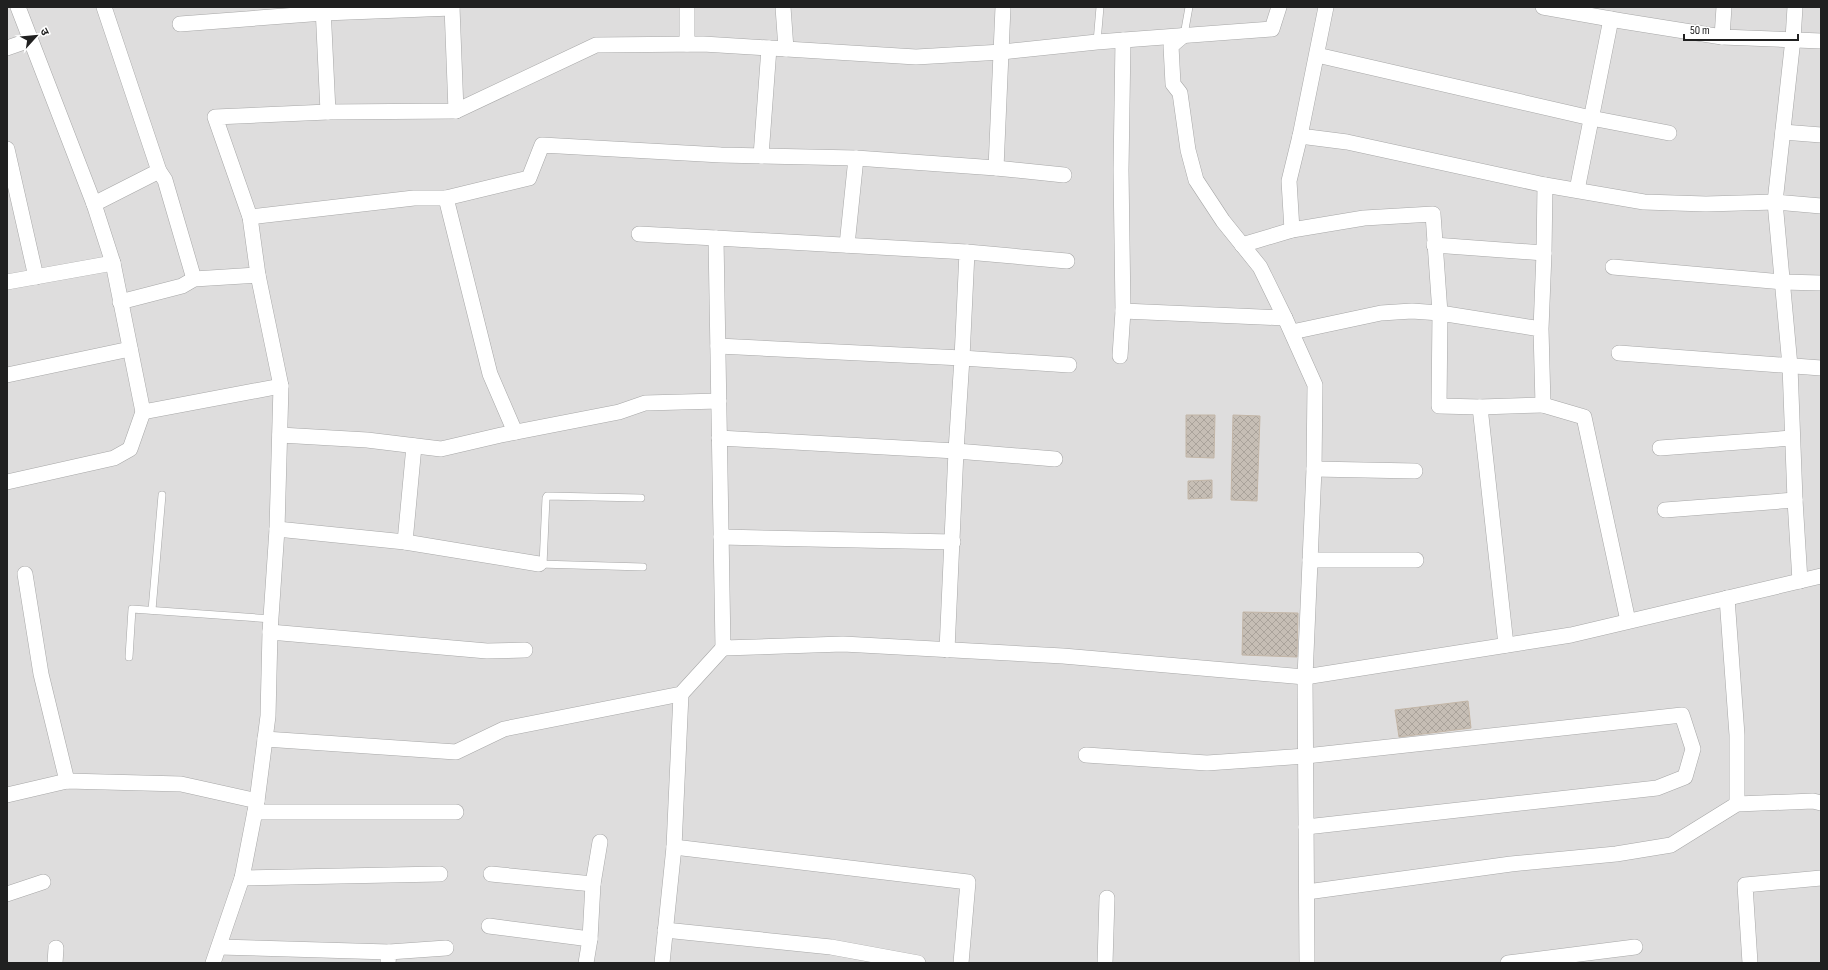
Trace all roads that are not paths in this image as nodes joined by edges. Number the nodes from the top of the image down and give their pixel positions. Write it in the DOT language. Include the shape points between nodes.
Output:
graph roads {
  1 [pos="18,7"];
  2 [pos="104,7"];
  3 [pos="687,7"];
  4 [pos="783,7"];
  5 [pos="1003,7"];
  6 [pos="1100,7"];
  7 [pos="1189,7"];
  8 [pos="1278,7"];
  9 [pos="1326,7"];
  10 [pos="1543,7"];
  11 [pos="1724,7"];
  12 [pos="1795,7"];
  13 [pos="452,8"];
  14 [pos="323,10"];
  15 [pos="1619,16"];
  16 [pos="180,24"];
  17 [pos="1184,35"];
  18 [pos="1722,37"];
  19 [pos="1793,39"];
  20 [pos="30,40"];
  21 [pos="1123,40"];
  22 [pos="1821,41"];
  23 [pos="1097,42"];
  24 [pos="687,44"];
  25 [pos="7,48"];
  26 [pos="769,48"];
  27 [pos="786,49"];
  28 [pos="1002,52"];
  29 [pos="1317,55"];
  30 [pos="456,111"];
  31 [pos="328,112"];
  32 [pos="1591,118"];
  33 [pos="1783,132"];
  34 [pos="1669,133"];
  35 [pos="1821,135"];
  36 [pos="1300,136"];
  37 [pos="7,149"];
  38 [pos="761,156"];
  39 [pos="856,158"];
  40 [pos="996,168"];
  41 [pos="159,171"];
  42 [pos="1064,175"];
  43 [pos="1545,185"];
  44 [pos="1577,190"];
  45 [pos="446,198"];
  46 [pos="1775,202"];
  47 [pos="94,204"];
  48 [pos="1821,206"];
  49 [pos="250,217"];
  50 [pos="1292,230"];
  51 [pos="639,234"];
  52 [pos="716,238"];
  53 [pos="847,244"];
  54 [pos="1242,245"];
  55 [pos="1434,245"];
  56 [pos="968,252"];
  57 [pos="1544,253"];
  58 [pos="1067,261"];
  59 [pos="113,263"];
  60 [pos="1613,266"];
  61 [pos="258,275"];
  62 [pos="36,277"];
  63 [pos="194,279"];
  64 [pos="7,282"];
  65 [pos="1782,282"];
  66 [pos="1821,283"];
  67 [pos="120,302"];
  68 [pos="1123,311"];
  69 [pos="1440,313"];
  70 [pos="1285,318"];
  71 [pos="1541,329"];
  72 [pos="1292,332"];
  73 [pos="718,346"];
  74 [pos="130,348"];
  75 [pos="1619,353"];
  76 [pos="1120,356"];
  77 [pos="962,358"];
  78 [pos="1069,365"];
  79 [pos="1790,366"];
  80 [pos="1821,368"];
  81 [pos="7,375"];
  82 [pos="281,386"];
  83 [pos="718,401"];
  84 [pos="1542,405"];
  85 [pos="1480,407"];
  86 [pos="143,412"];
  87 [pos="515,432"];
  88 [pos="280,435"];
  89 [pos="719,438"];
  90 [pos="1792,438"];
  91 [pos="414,446"];
  92 [pos="1660,448"];
  93 [pos="956,451"];
  94 [pos="1055,459"];
  95 [pos="1314,469"];
  96 [pos="1415,471"];
  97 [pos="7,482"];
  98 [pos="162,496"];
  99 [pos="641,498"];
  100 [pos="1795,500"];
  101 [pos="1665,510"];
  102 [pos="277,529"];
  103 [pos="721,537"];
  104 [pos="405,542"];
  105 [pos="953,542"];
  106 [pos="1310,560"];
  107 [pos="1416,560"];
  108 [pos="541,564"];
  109 [pos="643,567"];
  110 [pos="25,574"];
  111 [pos="1821,576"];
  112 [pos="1800,581"];
  113 [pos="1727,598"];
  114 [pos="152,610"];
  115 [pos="1628,621"];
  116 [pos="271,625"];
  117 [pos="1506,645"];
  118 [pos="723,648"];
  119 [pos="525,650"];
  120 [pos="947,650"];
  121 [pos="130,657"];
  122 [pos="1305,677"];
  123 [pos="681,694"];
  124 [pos="265,739"];
  125 [pos="1086,755"];
  126 [pos="1306,756"];
  127 [pos="67,782"];
  128 [pos="7,795"];
  129 [pos="1821,803"];
  130 [pos="1737,804"];
  131 [pos="256,806"];
  132 [pos="456,812"];
  133 [pos="1306,827"];
  134 [pos="600,842"];
  135 [pos="674,847"];
  136 [pos="440,874"];
  137 [pos="491,874"];
  138 [pos="242,878"];
  139 [pos="1821,878"];
  140 [pos="43,882"];
  141 [pos="593,884"];
  142 [pos="1306,892"];
  143 [pos="7,894"];
  144 [pos="1107,898"];
  145 [pos="489,926"];
  146 [pos="665,930"];
  147 [pos="590,939"];
  148 [pos="219,947"];
  149 [pos="1635,947"];
  150 [pos="56,948"];
  151 [pos="446,948"];
  152 [pos="388,958"];
  153 [pos="55,963"];
  154 [pos="213,963"];
  155 [pos="586,963"];
  156 [pos="662,963"];
  157 [pos="918,963"];
  158 [pos="961,963"];
  159 [pos="1105,963"];
  160 [pos="1307,963"];
  161 [pos="1508,963"];
  162 [pos="1750,963"];
  1 -- 20 [label="street"];
  2 -- 41 [label="street"];
  3 -- 24 [label="street"];
  4 -- 27 [label="street"];
  5 -- 28 [label="street"];
  6 -- 23 [label="lane"];
  7 -- 17 [label="lane"];
  8 -- 17 [label="street" via="1272,29"];
  9 -- 29 [label="street"];
  10 -- 15 [label="street"];
  11 -- 18 [label="street"];
  12 -- 19 [label="street"];
  13 -- 14 [label="street"];
  13 -- 30 [label="street"];
  14 -- 16 [label="street"];
  14 -- 31 [label="street"];
  15 -- 18 [label="street"];
  15 -- 32 [label="street"];
  17 -- 21 [label="street"];
  17 -- 54 [label="street" via="1171,46 1173,84 1180,93 1188,150 1196,180 1222,221"];
  18 -- 19 [label="street"];
  19 -- 22 [label="street"];
  19 -- 33 [label="street"];
  20 -- 25 [label="street"];
  20 -- 47 [label="street"];
  21 -- 23 [label="street"];
  21 -- 68 [label="street"];
  23 -- 28 [label="street"];
  24 -- 26 [label="street"];
  24 -- 30 [label="street" via="596,45"];
  26 -- 27 [label="street"];
  26 -- 38 [label="street"];
  27 -- 28 [label="street" via="916,57"];
  28 -- 40 [label="street"];
  29 -- 32 [label="street"];
  29 -- 36 [label="street"];
  30 -- 31 [label="street"];
  31 -- 49 [label="street" via="215,116"];
  32 -- 34 [label="street"];
  32 -- 44 [label="street"];
  33 -- 35 [label="street"];
  33 -- 46 [label="street"];
  36 -- 43 [label="street" via="1347,142"];
  36 -- 50 [label="street" via="1289,181"];
  37 -- 62 [label="street"];
  38 -- 39 [label="street"];
  38 -- 45 [label="street" via="542,145 529,178"];
  39 -- 40 [label="street"];
  39 -- 53 [label="street"];
  40 -- 42 [label="street"];
  41 -- 47 [label="street"];
  41 -- 63 [label="street" via="165,180"];
  43 -- 44 [label="street"];
  43 -- 57 [label="street"];
  44 -- 46 [label="street" via="1644,202"];
  45 -- 49 [label="street" via="414,198"];
  45 -- 87 [label="street" via="490,374"];
  46 -- 48 [label="street"];
  46 -- 65 [label="street"];
  47 -- 59 [label="street"];
  49 -- 61 [label="street"];
  50 -- 54 [label="street"];
  50 -- 55 [label="street" via="1364,218 1433,214"];
  51 -- 52 [label="street"];
  52 -- 53 [label="street"];
  52 -- 73 [label="street"];
  53 -- 56 [label="street"];
  54 -- 70 [label="street" via="1260,267"];
  55 -- 57 [label="street"];
  55 -- 69 [label="street"];
  56 -- 58 [label="street"];
  56 -- 77 [label="street"];
  57 -- 71 [label="street"];
  59 -- 62 [label="street"];
  59 -- 67 [label="street"];
  60 -- 65 [label="street"];
  61 -- 63 [label="street"];
  61 -- 82 [label="street"];
  62 -- 64 [label="street"];
  63 -- 67 [label="street" via="182,286"];
  65 -- 66 [label="street"];
  65 -- 79 [label="street"];
  67 -- 74 [label="street"];
  68 -- 70 [label="street"];
  68 -- 76 [label="street"];
  69 -- 71 [label="street"];
  69 -- 72 [label="street" via="1412,311 1381,314"];
  69 -- 85 [label="street" via="1439,406"];
  70 -- 72 [label="street"];
  71 -- 84 [label="street"];
  72 -- 95 [label="street" via="1315,385"];
  73 -- 77 [label="street"];
  73 -- 83 [label="street"];
  74 -- 81 [label="street"];
  74 -- 86 [label="street"];
  75 -- 79 [label="street"];
  77 -- 78 [label="street"];
  77 -- 93 [label="street"];
  79 -- 80 [label="street"];
  79 -- 90 [label="street"];
  82 -- 86 [label="street"];
  82 -- 88 [label="street"];
  83 -- 87 [label="street" via="645,403 619,412"];
  83 -- 89 [label="street"];
  84 -- 85 [label="street"];
  84 -- 115 [label="street" via="1584,417"];
  85 -- 117 [label="street"];
  86 -- 97 [label="street" via="130,449 114,458"];
  87 -- 91 [label="street" via="441,449"];
  88 -- 91 [label="street" via="367,440"];
  88 -- 102 [label="street"];
  89 -- 93 [label="street"];
  89 -- 103 [label="street"];
  90 -- 92 [label="street"];
  90 -- 100 [label="street"];
  91 -- 104 [label="street"];
  93 -- 94 [label="street"];
  93 -- 105 [label="street"];
  95 -- 96 [label="street"];
  95 -- 106 [label="street"];
  98 -- 114 [label="lane"];
  99 -- 108 [label="lane" via="547,496"];
  100 -- 101 [label="street"];
  100 -- 112 [label="street"];
  102 -- 104 [label="street"];
  102 -- 116 [label="street"];
  103 -- 105 [label="street"];
  103 -- 118 [label="street"];
  104 -- 108 [label="street"];
  105 -- 120 [label="street"];
  106 -- 107 [label="street"];
  106 -- 122 [label="street"];
  108 -- 109 [label="lane"];
  110 -- 127 [label="street" via="41,674"];
  111 -- 112 [label="street"];
  112 -- 113 [label="street"];
  113 -- 115 [label="street"];
  113 -- 130 [label="street" via="1737,735"];
  114 -- 116 [label="lane"];
  114 -- 121 [label="lane" via="132,609"];
  115 -- 117 [label="street" via="1571,635"];
  116 -- 119 [label="street" via="487,651"];
  116 -- 124 [label="street"];
  117 -- 122 [label="street"];
  118 -- 120 [label="street" via="843,644"];
  118 -- 123 [label="street"];
  120 -- 122 [label="street" via="1063,656"];
  122 -- 126 [label="street"];
  123 -- 124 [label="street" via="504,730 456,752"];
  123 -- 135 [label="street"];
  124 -- 131 [label="street"];
  125 -- 126 [label="street" via="1207,763"];
  126 -- 133 [label="street"];
  126 -- 133 [label="street" via="1682,715 1693,749 1685,777 1657,788"];
  127 -- 128 [label="street"];
  127 -- 131 [label="street" via="181,784"];
  129 -- 130 [label="street" via="1813,800"];
  130 -- 142 [label="street" via="1672,845"];
  131 -- 132 [label="street"];
  131 -- 138 [label="street"];
  133 -- 142 [label="street"];
  134 -- 141 [label="street"];
  135 -- 146 [label="street"];
  135 -- 158 [label="street" via="968,882"];
  136 -- 138 [label="street"];
  137 -- 141 [label="street"];
  138 -- 148 [label="street"];
  139 -- 162 [label="street" via="1745,885"];
  140 -- 143 [label="street"];
  141 -- 147 [label="street"];
  142 -- 160 [label="street"];
  144 -- 159 [label="street"];
  145 -- 147 [label="street"];
  146 -- 156 [label="street"];
  146 -- 157 [label="street" via="832,947"];
  147 -- 155 [label="street"];
  148 -- 152 [label="street"];
  148 -- 154 [label="street"];
  149 -- 161 [label="street"];
  150 -- 153 [label="street"];
  151 -- 152 [label="street"];
}
